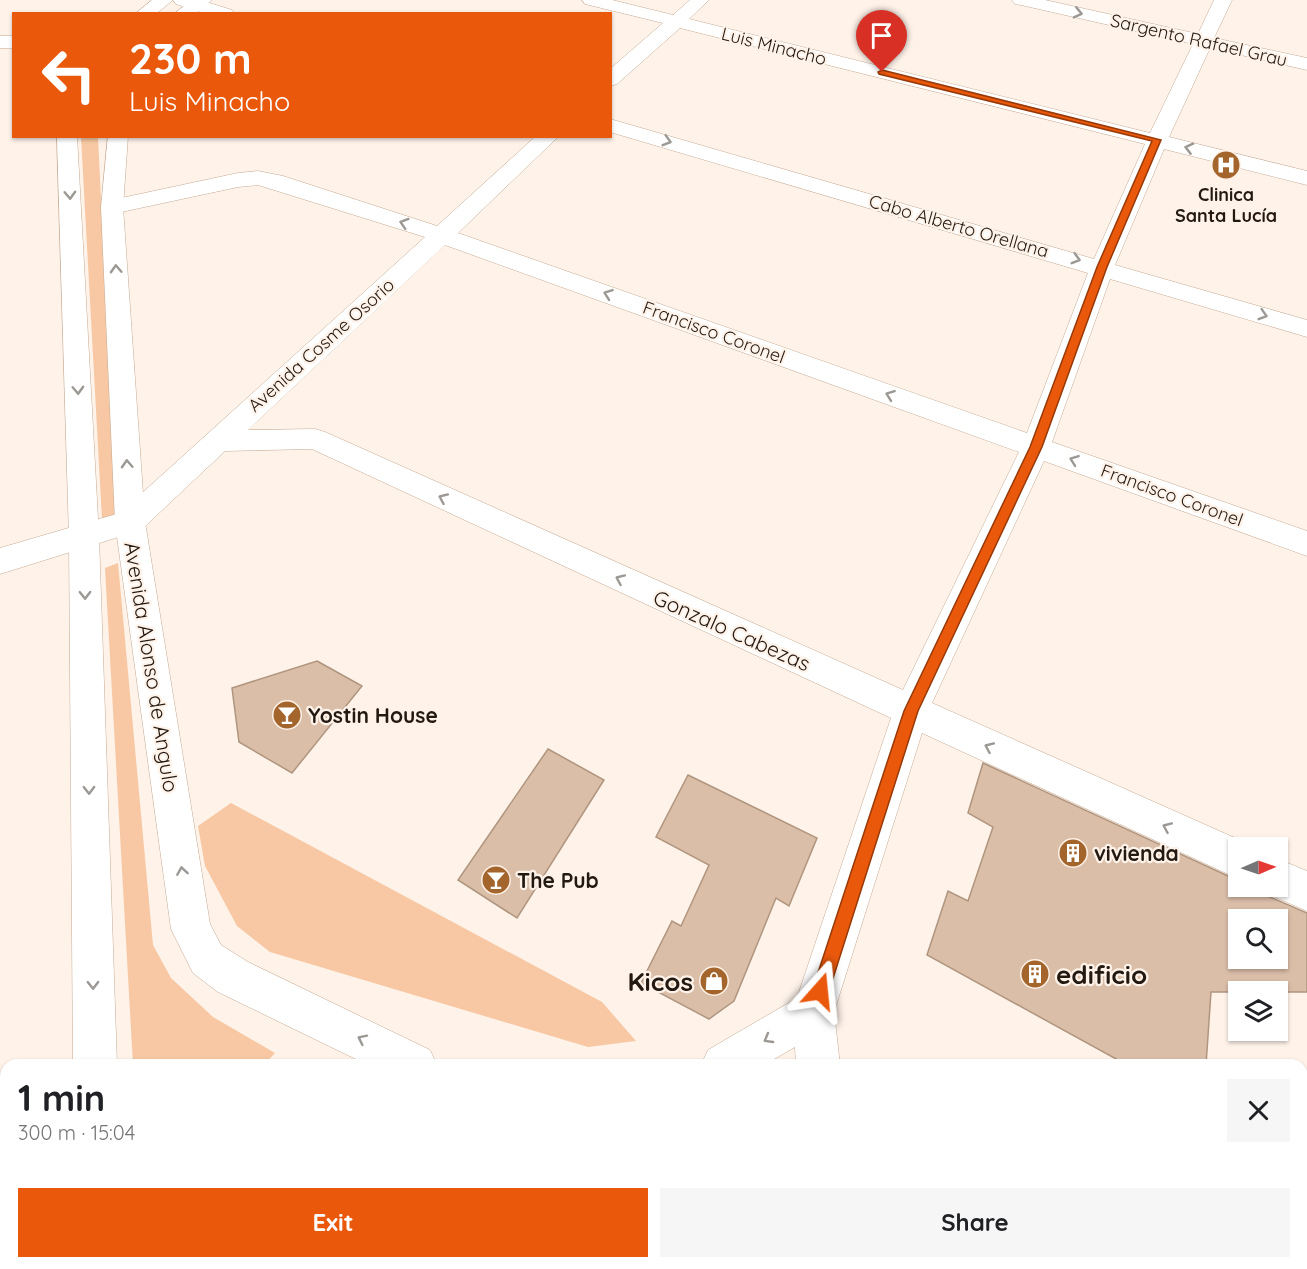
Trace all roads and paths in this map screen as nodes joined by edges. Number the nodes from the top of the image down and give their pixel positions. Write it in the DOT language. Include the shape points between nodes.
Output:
graph roads {
  1 [pos="164,0"];
  2 [pos="591,0"];
  3 [pos="700,0"];
  4 [pos="1021,0"];
  5 [pos="1223,0"];
  6 [pos="191,5"];
  7 [pos="147,12"];
  8 [pos="218,12"];
  9 [pos="676,21"];
  10 [pos="1205,41"];
  11 [pos="1307,64"];
  12 [pos="612,78"];
  13 [pos="612,126"];
  14 [pos="68,138"];
  15 [pos="118,138"];
  16 [pos="547,138"];
  17 [pos="1157,140"];
  18 [pos="1307,178"];
  19 [pos="112,207"];
  20 [pos="441,235"];
  21 [pos="1102,267"];
  22 [pos="1307,329"];
  23 [pos="216,441"];
  24 [pos="1036,447"];
  25 [pos="130,522"];
  26 [pos="84,537"];
  27 [pos="1307,544"];
  28 [pos="0,561"];
  29 [pos="911,711"];
  30 [pos="1228,855"];
  31 [pos="1288,882"];
  32 [pos="1307,891"];
  33 [pos="813,1012"];
  34 [pos="95,1059"];
  35 [pos="403,1059"];
  36 [pos="733,1059"];
  37 [pos="817,1059"];
  1 -- 7 [label="street"];
  2 -- 9 [label="street, Luis Minacho"];
  3 -- 9 [label="street"];
  4 -- 10 [label="street, Sargento Rafael Grau, one-way"];
  5 -- 10 [label="street"];
  6 -- 8 [label="street"];
  9 -- 12 [label="street"];
  9 -- 17 [label="street, Luis Minacho"];
  10 -- 11 [label="street, Sargento Rafael Grau"];
  10 -- 17 [label="street"];
  13 -- 21 [label="street, Cabo Alberto Orellana, one-way"];
  14 -- 26 [label="street, one-way"];
  15 -- 19 [label="street, Avenida Alonso de Angulo"];
  16 -- 20 [label="street, Avenida Cosme Osorio"];
  18 -- 17 [label="street, Luis Minacho, one-way"];
  17 -- 21 [label="street"];
  20 -- 19 [label="street, Francisco Coronel, one-way" via="258,178"];
  25 -- 19 [label="street, Avenida Alonso de Angulo, one-way"];
  20 -- 23 [label="street, Avenida Cosme Osorio"];
  24 -- 20 [label="street, Francisco Coronel, one-way"];
  21 -- 22 [label="street, Cabo Alberto Orellana, one-way"];
  21 -- 24 [label="street"];
  23 -- 25 [label="street, Avenida Cosme Osorio"];
  29 -- 23 [label="street, Gonzalo Cabezas, one-way" via="315,440"];
  27 -- 24 [label="street, Francisco Coronel, one-way"];
  24 -- 29 [label="street"];
  25 -- 26 [label="street, Avenida Cosme Osorio"];
  35 -- 25 [label="street, Avenida Alonso de Angulo, one-way" via="232,977 207,959 191,929"];
  26 -- 28 [label="street, Avenida Cosme Osorio"];
  26 -- 34 [label="street, one-way"];
  30 -- 29 [label="street, Gonzalo Cabezas, one-way"];
  29 -- 33 [label="street"];
  31 -- 32 [label="street"];
  33 -- 36 [label="street, one-way"];
  33 -- 37 [label="street"];
}
